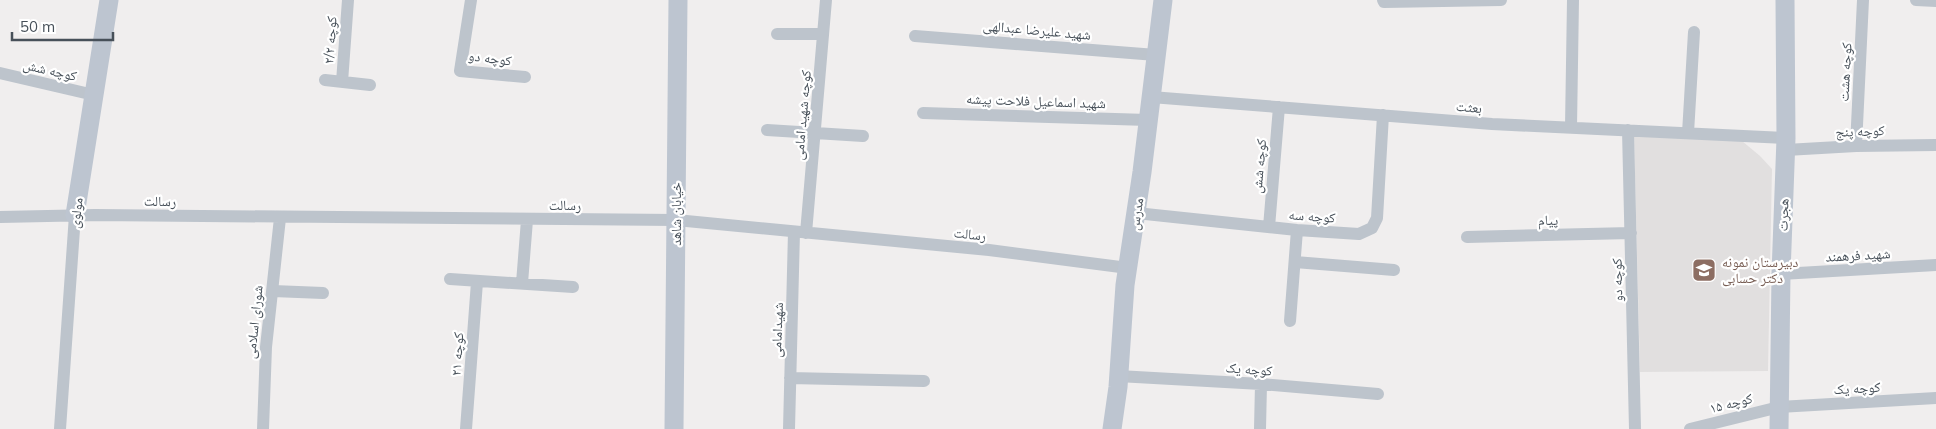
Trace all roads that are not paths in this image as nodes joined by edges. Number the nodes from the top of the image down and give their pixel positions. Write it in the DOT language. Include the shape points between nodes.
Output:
graph roads {
  1 [pos="109,0"];
  2 [pos="348,0"];
  3 [pos="472,0"];
  4 [pos="678,0"];
  5 [pos="826,0"];
  6 [pos="1163,0"];
  7 [pos="1384,0"];
  8 [pos="1500,0"];
  9 [pos="1573,0"];
  10 [pos="1785,0"];
  11 [pos="1863,0"];
  12 [pos="1916,0"];
  13 [pos="1936,1"];
  14 [pos="1694,32"];
  15 [pos="777,34"];
  16 [pos="823,34"];
  17 [pos="914,36"];
  18 [pos="1156,55"];
  19 [pos="0,73"];
  20 [pos="525,76"];
  21 [pos="325,80"];
  22 [pos="342,82"];
  23 [pos="370,85"];
  24 [pos="94,95"];
  25 [pos="1151,97"];
  26 [pos="1280,107"];
  27 [pos="923,113"];
  28 [pos="1383,115"];
  29 [pos="1148,120"];
  30 [pos="1571,127"];
  31 [pos="767,130"];
  32 [pos="1628,130"];
  33 [pos="1688,132"];
  34 [pos="815,134"];
  35 [pos="863,136"];
  36 [pos="1786,144"];
  37 [pos="1936,145"];
  38 [pos="1856,146"];
  39 [pos="1136,213"];
  40 [pos="74,215"];
  41 [pos="0,217"];
  42 [pos="280,218"];
  43 [pos="527,220"];
  44 [pos="676,220"];
  45 [pos="1269,227"];
  46 [pos="1296,230"];
  47 [pos="801,232"];
  48 [pos="1631,233"];
  49 [pos="1467,237"];
  50 [pos="1295,262"];
  51 [pos="1936,265"];
  52 [pos="1128,268"];
  53 [pos="1394,270"];
  54 [pos="1781,274"];
  55 [pos="450,279"];
  56 [pos="477,282"];
  57 [pos="522,283"];
  58 [pos="574,287"];
  59 [pos="273,292"];
  60 [pos="323,293"];
  61 [pos="1290,321"];
  62 [pos="1118,376"];
  63 [pos="790,378"];
  64 [pos="924,381"];
  65 [pos="1261,384"];
  66 [pos="1378,394"];
  67 [pos="1936,398"];
  68 [pos="1779,407"];
  69 [pos="60,429"];
  70 [pos="263,429"];
  71 [pos="466,429"];
  72 [pos="674,429"];
  73 [pos="789,429"];
  74 [pos="1112,429"];
  75 [pos="1260,429"];
  76 [pos="1635,429"];
  77 [pos="1690,429"];
  78 [pos="1779,429"];
  1 -- 24 [label="street, مولوی"];
  2 -- 22 [label="street, کوچه ۲/۲"];
  3 -- 20 [label="street, کوچه دو" via="460,72"];
  4 -- 44 [label="street, خیابان شاهد"];
  5 -- 16 [label="street, کوچه شهید امامی"];
  6 -- 18 [label="street, مدرس"];
  7 -- 8 [label="street"];
  9 -- 30 [label="street"];
  10 -- 36 [label="street, هجرت"];
  11 -- 38 [label="street, کوچه هشت"];
  12 -- 13 [label="street"];
  14 -- 33 [label="street"];
  15 -- 16 [label="street"];
  16 -- 34 [label="street, کوچه شهید امامی"];
  17 -- 18 [label="street, شهید علیرضا عبدالهی"];
  18 -- 25 [label="street, مدرس"];
  19 -- 24 [label="street, کوچه شش"];
  21 -- 22 [label="street"];
  22 -- 23 [label="street"];
  24 -- 40 [label="street, مولوی"];
  25 -- 26 [label="street, بعثت"];
  25 -- 29 [label="street, مدرس"];
  26 -- 28 [label="street, بعثت"];
  26 -- 45 [label="street, کوچه شش"];
  27 -- 29 [label="street, شهید اسماعیل فلاحت پیشه"];
  28 -- 30 [label="street, بعثت"];
  28 -- 46 [label="street, کوچه سه" via="1377,218 1372,228 1359,234"];
  29 -- 39 [label="street, مدرس"];
  30 -- 32 [label="street, بعثت"];
  31 -- 34 [label="street"];
  32 -- 33 [label="street, بعثت"];
  32 -- 48 [label="street, کوچه دو"];
  33 -- 36 [label="street, بعثت"];
  34 -- 35 [label="street"];
  34 -- 47 [label="street, کوچه شهید امامی"];
  36 -- 38 [label="street, کوچه پنج"];
  36 -- 54 [label="street, هجرت"];
  37 -- 38 [label="street, کوچه پنج"];
  39 -- 45 [label="street, کوچه سه"];
  39 -- 52 [label="street, مدرس"];
  40 -- 41 [label="street, رسالت"];
  40 -- 42 [label="street, رسالت"];
  40 -- 69 [label="street, مولوی"];
  42 -- 43 [label="street, رسالت"];
  42 -- 59 [label="street, شورای اسلامی"];
  43 -- 44 [label="street, رسالت"];
  43 -- 57 [label="street"];
  44 -- 47 [label="street, رسالت"];
  44 -- 72 [label="street, خیابان شاهد"];
  45 -- 46 [label="street, کوچه سه"];
  46 -- 50 [label="street"];
  47 -- 52 [label="street, رسالت" via="988,250"];
  47 -- 63 [label="street, شهیدامامی"];
  48 -- 49 [label="street, پیام"];
  48 -- 76 [label="street, کوچه دو"];
  50 -- 53 [label="street"];
  50 -- 61 [label="street"];
  51 -- 54 [label="street, شهید فرهمند"];
  52 -- 62 [label="street, مدرس"];
  54 -- 68 [label="street, هجرت"];
  55 -- 56 [label="street"];
  56 -- 57 [label="street"];
  56 -- 71 [label="street, کوچه ۲۱"];
  57 -- 58 [label="street"];
  59 -- 60 [label="street"];
  59 -- 70 [label="street, شورای اسلامی" via="266,346"];
  62 -- 65 [label="street, کوچه یک"];
  62 -- 74 [label="street, مدرس"];
  63 -- 64 [label="street"];
  63 -- 73 [label="street, شهیدامامی"];
  65 -- 66 [label="street, کوچه یک"];
  65 -- 75 [label="street"];
  67 -- 68 [label="street, کوچه یک"];
  68 -- 77 [label="street, کوچه ۱۵"];
  68 -- 78 [label="street, هجرت"];
}
